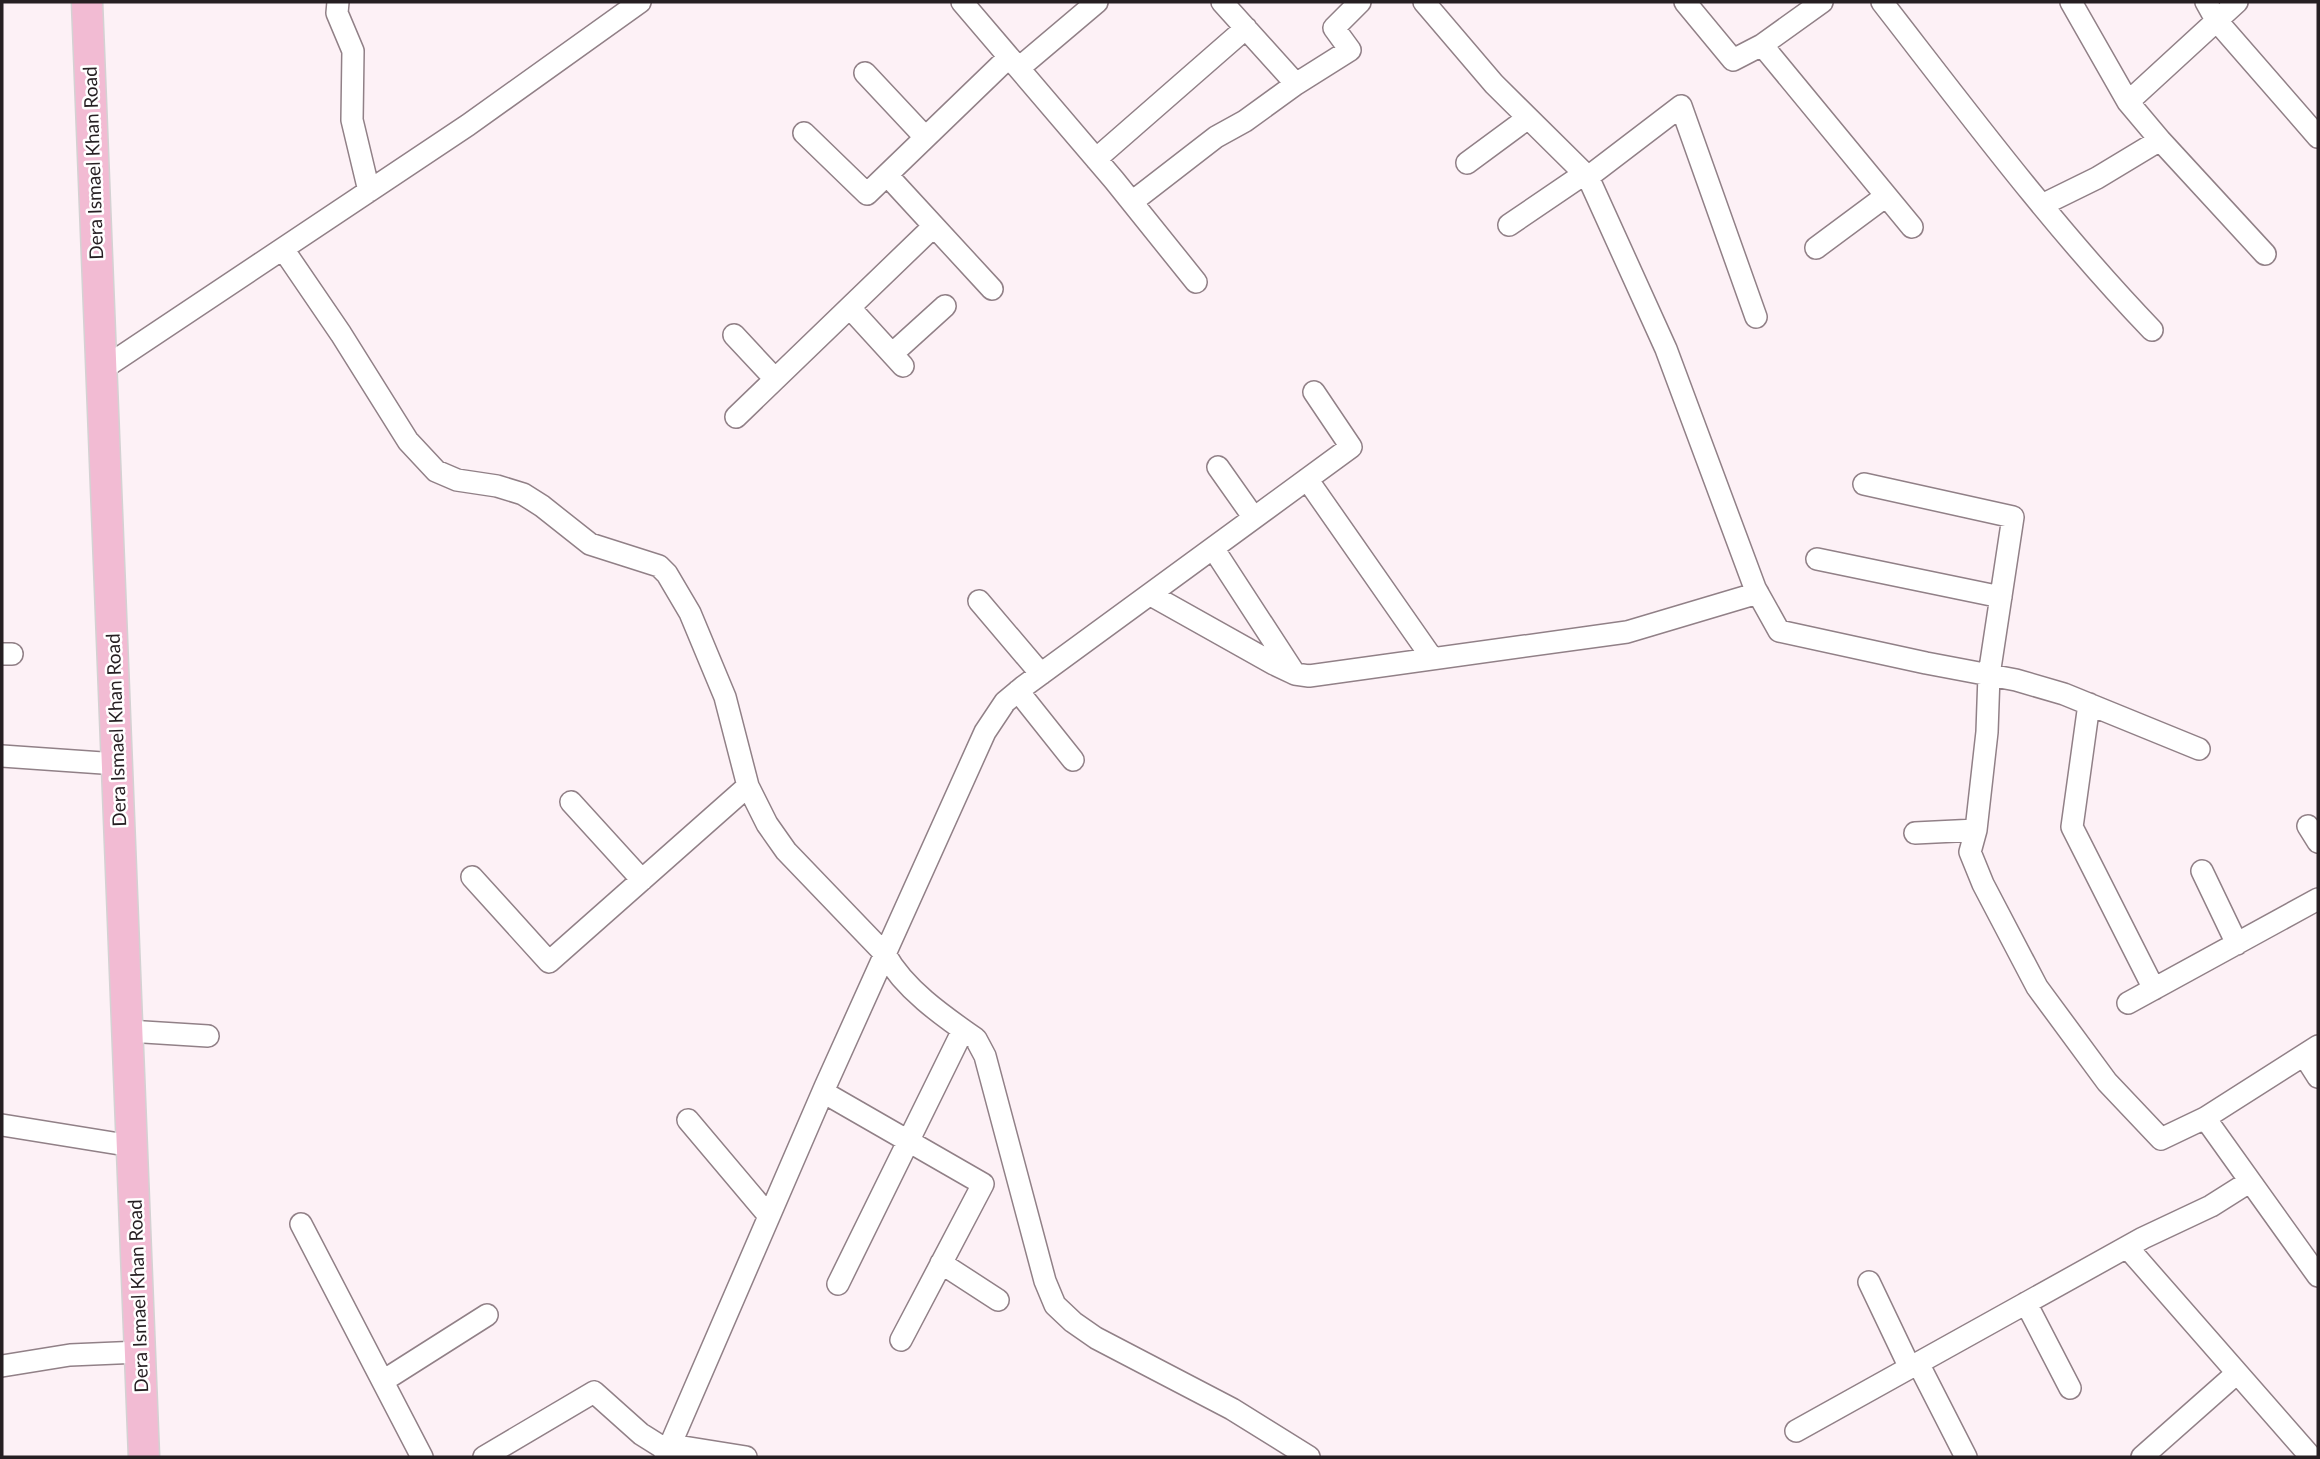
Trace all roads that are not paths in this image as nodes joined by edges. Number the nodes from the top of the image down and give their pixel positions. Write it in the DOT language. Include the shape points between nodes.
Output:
graph roads {
  1 [pos="87,2"];
  2 [pos="338,2"];
  3 [pos="962,2"];
  4 [pos="1097,2"];
  5 [pos="1223,2"];
  6 [pos="1360,2"];
  7 [pos="1424,2"];
  8 [pos="1685,2"];
  9 [pos="1822,2"];
  10 [pos="1882,2"];
  11 [pos="2071,2"];
  12 [pos="2237,2"];
  13 [pos="637,3"];
  14 [pos="2211,11"];
  15 [pos="1246,28"];
  16 [pos="1762,45"];
  17 [pos="1014,63"];
  18 [pos="865,73"];
  19 [pos="1297,84"];
  20 [pos="2128,102"];
  21 [pos="1528,118"];
  22 [pos="804,133"];
  23 [pos="925,137"];
  24 [pos="2318,137"];
  25 [pos="2160,140"];
  26 [pos="1096,159"];
  27 [pos="1468,163"];
  28 [pos="887,175"];
  29 [pos="1586,176"];
  30 [pos="369,191"];
  31 [pos="1886,196"];
  32 [pos="1132,202"];
  33 [pos="2042,205"];
  34 [pos="1509,225"];
  35 [pos="934,226"];
  36 [pos="1912,227"];
  37 [pos="1816,248"];
  38 [pos="283,249"];
  39 [pos="2265,254"];
  40 [pos="1196,282"];
  41 [pos="992,289"];
  42 [pos="945,306"];
  43 [pos="850,308"];
  44 [pos="1756,317"];
  45 [pos="2152,330"];
  46 [pos="734,335"];
  47 [pos="101,370"];
  48 [pos="775,379"];
  49 [pos="1314,392"];
  50 [pos="736,417"];
  51 [pos="1218,467"];
  52 [pos="1307,480"];
  53 [pos="1864,484"];
  54 [pos="1254,518"];
  55 [pos="1213,548"];
  56 [pos="1817,559"];
  57 [pos="1758,593"];
  58 [pos="1151,595"];
  59 [pos="2001,597"];
  60 [pos="979,601"];
  61 [pos="1432,658"];
  62 [pos="1041,674"];
  63 [pos="1295,674"];
  64 [pos="1989,675"];
  65 [pos="1018,691"];
  66 [pos="2089,704"];
  67 [pos="2199,749"];
  68 [pos="2,756"];
  69 [pos="1073,760"];
  70 [pos="117,764"];
  71 [pos="748,786"];
  72 [pos="571,802"];
  73 [pos="1976,830"];
  74 [pos="1915,833"];
  75 [pos="2202,872"];
  76 [pos="472,877"];
  77 [pos="642,880"];
  78 [pos="2318,899"];
  79 [pos="2237,944"];
  80 [pos="885,954"];
  81 [pos="2154,989"];
  82 [pos="2128,1003"];
  83 [pos="963,1030"];
  84 [pos="128,1031"];
  85 [pos="208,1036"];
  86 [pos="2311,1050"];
  87 [pos="2318,1077"];
  88 [pos="823,1092"];
  89 [pos="2205,1118"];
  90 [pos="688,1120"];
  91 [pos="2,1125"];
  92 [pos="909,1141"];
  93 [pos="132,1146"];
  94 [pos="2249,1182"];
  95 [pos="769,1216"];
  96 [pos="301,1224"];
  97 [pos="2127,1247"];
  98 [pos="941,1263"];
  99 [pos="2318,1276"];
  100 [pos="1869,1282"];
  101 [pos="838,1284"];
  102 [pos="998,1300"];
  103 [pos="2026,1303"];
  104 [pos="487,1315"];
  105 [pos="901,1340"];
  106 [pos="140,1352"];
  107 [pos="2,1366"];
  108 [pos="1914,1366"];
  109 [pos="2237,1373"];
  110 [pos="383,1381"];
  111 [pos="2070,1388"];
  112 [pos="1796,1431"];
  113 [pos="668,1451"];
  114 [pos="2311,1454"];
  115 [pos="144,1457"];
  116 [pos="422,1457"];
  117 [pos="484,1457"];
  118 [pos="746,1457"];
  119 [pos="1309,1457"];
  120 [pos="1966,1457"];
  121 [pos="2142,1457"];
  1 -- 47 [label="highway, Dera Ismael Khan Road"];
  2 -- 30 [label="street" via="337,13 353,51 352,120"];
  3 -- 17 [label="street"];
  4 -- 17 [label="street"];
  5 -- 15 [label="street"];
  6 -- 19 [label="street" via="1334,28 1350,50"];
  7 -- 21 [label="street"];
  8 -- 16 [label="street" via="1733,60"];
  9 -- 16 [label="street"];
  10 -- 33 [label="street"];
  11 -- 20 [label="street"];
  12 -- 14 [label="street"];
  13 -- 30 [label="street"];
  14 -- 20 [label="street"];
  14 -- 24 [label="street"];
  15 -- 19 [label="street"];
  15 -- 26 [label="street"];
  16 -- 31 [label="street"];
  17 -- 23 [label="street"];
  17 -- 26 [label="street"];
  18 -- 23 [label="street"];
  19 -- 32 [label="street" via="1216,137"];
  20 -- 25 [label="street"];
  21 -- 27 [label="street"];
  21 -- 29 [label="street"];
  22 -- 28 [label="street" via="867,194"];
  23 -- 28 [label="street"];
  25 -- 33 [label="street"];
  25 -- 39 [label="street"];
  26 -- 32 [label="street"];
  28 -- 35 [label="street"];
  29 -- 34 [label="street"];
  29 -- 44 [label="street" via="1681,106"];
  29 -- 57 [label="street" via="1666,348"];
  30 -- 38 [label="street"];
  31 -- 36 [label="street"];
  31 -- 37 [label="street"];
  32 -- 40 [label="street"];
  33 -- 45 [label="street"];
  35 -- 41 [label="street"];
  35 -- 43 [label="street"];
  38 -- 47 [label="street"];
  38 -- 71 [label="street" via="408,441 436,471 523,495 590,544 659,566 667,575 690,613 725,697"];
  42 -- 43 [label="street" via="897,360"];
  43 -- 48 [label="street"];
  46 -- 48 [label="street"];
  47 -- 70 [label="highway, Dera Ismael Khan Road"];
  48 -- 50 [label="street"];
  49 -- 52 [label="street" via="1351,447"];
  51 -- 54 [label="street"];
  52 -- 54 [label="street"];
  52 -- 61 [label="street"];
  53 -- 59 [label="street" via="2013,517"];
  54 -- 55 [label="street"];
  55 -- 58 [label="street"];
  55 -- 63 [label="street"];
  56 -- 59 [label="street"];
  57 -- 61 [label="street" via="1627,632"];
  57 -- 64 [label="street" via="1779,631"];
  58 -- 62 [label="street"];
  58 -- 63 [label="street"];
  59 -- 64 [label="street"];
  60 -- 62 [label="street"];
  61 -- 63 [label="street"];
  62 -- 65 [label="street"];
  64 -- 66 [label="street"];
  64 -- 73 [label="street"];
  65 -- 69 [label="street"];
  65 -- 80 [label="street" via="985,732"];
  66 -- 67 [label="street"];
  66 -- 81 [label="street" via="2072,827"];
  68 -- 70 [label="street"];
  70 -- 84 [label="highway, Dera Ismael Khan Road"];
  71 -- 77 [label="street"];
  71 -- 80 [label="street" via="786,851"];
  72 -- 77 [label="street"];
  73 -- 74 [label="street"];
  73 -- 89 [label="street" via="1970,852 2009,935 2037,987 2107,1082 2161,1139"];
  75 -- 79 [label="street"];
  76 -- 77 [label="street" via="549,962"];
  78 -- 79 [label="street"];
  79 -- 81 [label="street"];
  80 -- 83 [label="street" via="912,989"];
  80 -- 88 [label="street"];
  81 -- 82 [label="street"];
  83 -- 92 [label="street"];
  83 -- 119 [label="street" via="976,1039 985,1056 1045,1281 1063,1315"];
  84 -- 85 [label="street"];
  84 -- 93 [label="highway, Dera Ismael Khan Road"];
  86 -- 87 [label="street"];
  86 -- 89 [label="street"];
  88 -- 92 [label="street"];
  88 -- 95 [label="street"];
  89 -- 94 [label="street"];
  90 -- 95 [label="street"];
  91 -- 93 [label="street"];
  92 -- 98 [label="street" via="983,1184"];
  92 -- 101 [label="street"];
  93 -- 106 [label="highway, Dera Ismael Khan Road"];
  94 -- 97 [label="street"];
  94 -- 99 [label="street"];
  95 -- 113 [label="street"];
  96 -- 110 [label="street"];
  97 -- 103 [label="street"];
  97 -- 109 [label="street"];
  98 -- 102 [label="street"];
  98 -- 105 [label="street"];
  100 -- 108 [label="street"];
  103 -- 108 [label="street"];
  103 -- 111 [label="street"];
  104 -- 110 [label="street"];
  106 -- 107 [label="street" via="70,1355"];
  106 -- 115 [label="highway, Dera Ismael Khan Road"];
  108 -- 112 [label="street"];
  108 -- 120 [label="street"];
  109 -- 114 [label="street"];
  109 -- 121 [label="street"];
  110 -- 116 [label="street"];
  113 -- 117 [label="street" via="641,1434 594,1392"];
  113 -- 118 [label="street"];
}
